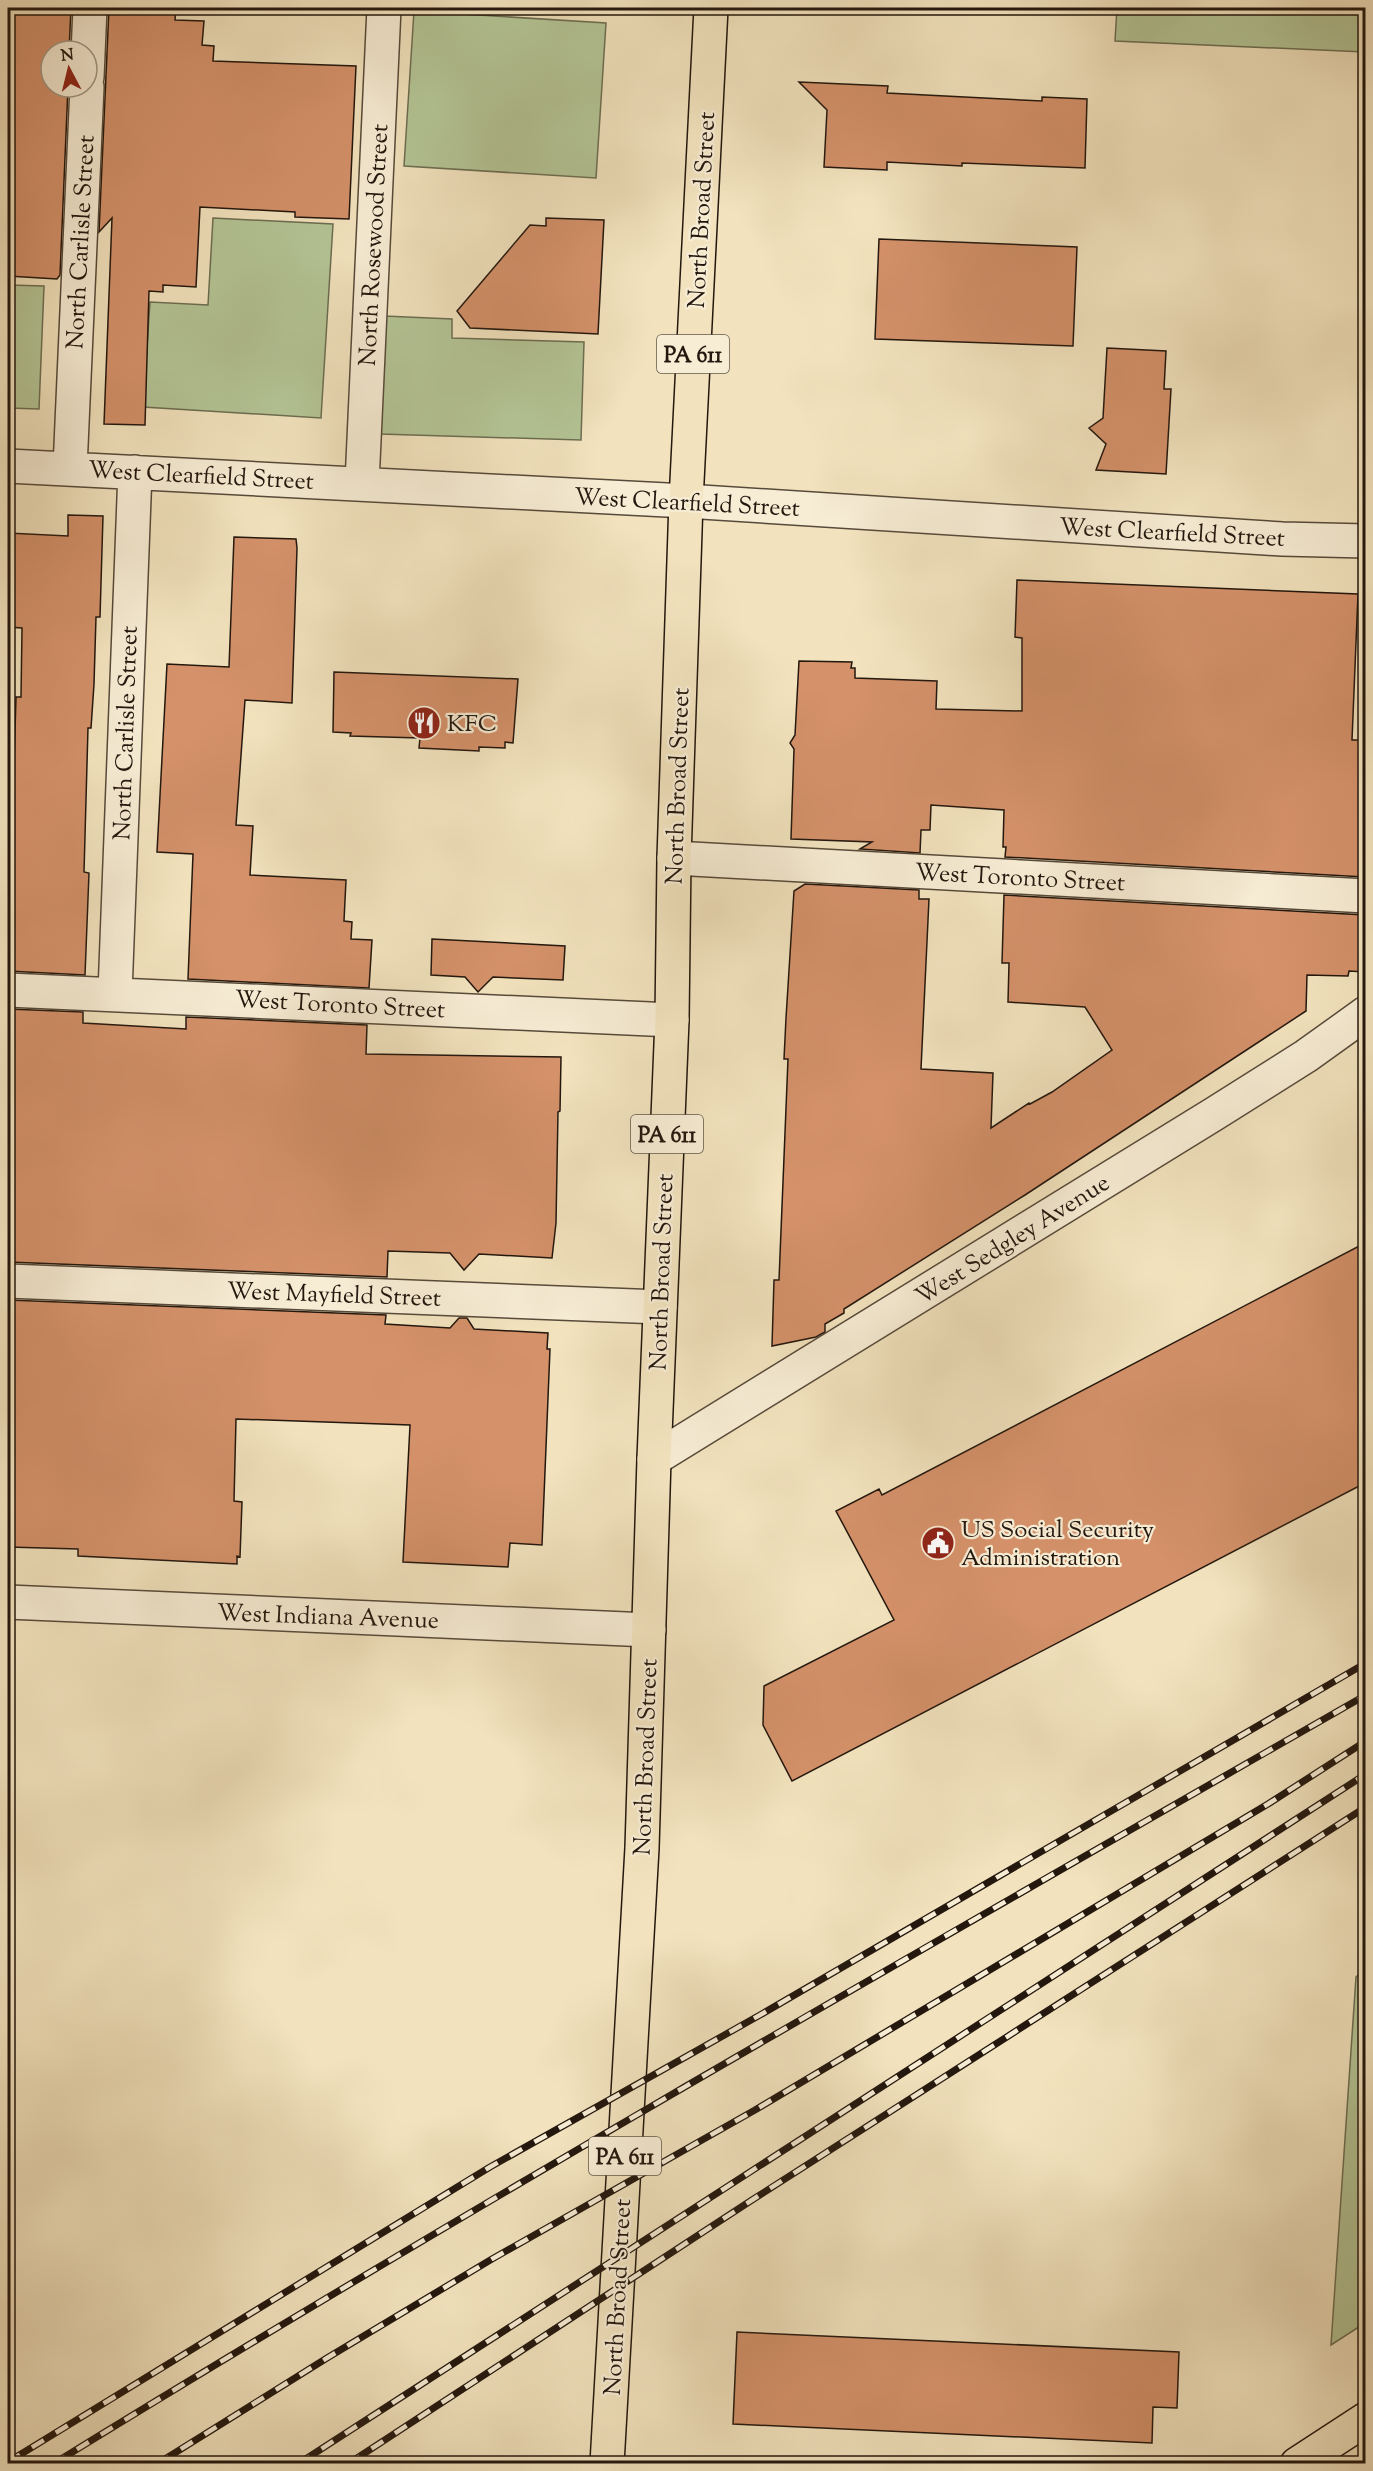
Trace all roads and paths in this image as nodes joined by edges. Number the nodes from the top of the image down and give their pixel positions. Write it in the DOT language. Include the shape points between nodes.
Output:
graph roads {
  1 [pos="90,8"];
  2 [pos="384,8"];
  3 [pos="711,8"];
  4 [pos="89,39"];
  5 [pos="86,99"];
  6 [pos="8,466"];
  7 [pos="70,468"];
  8 [pos="135,472"];
  9 [pos="362,483"];
  10 [pos="686,501"];
  11 [pos="1365,542"];
  12 [pos="674,858"];
  13 [pos="1365,896"];
  14 [pos="8,990"];
  15 [pos="115,993"];
  16 [pos="1365,1013"];
  17 [pos="672,1020"];
  18 [pos="8,1281"];
  19 [pos="660,1307"];
  20 [pos="654,1459"];
  21 [pos="8,1602"];
  22 [pos="649,1630"];
  23 [pos="1365,2419"];
  24 [pos="607,2463"];
  25 [pos="1297,2463"];
  1 -- 4 [label="street"];
  2 -- 9 [label="street, North Rosewood Street"];
  3 -- 10 [label="main road, North Broad Street / PA 611"];
  5 -- 7 [label="street, North Carlisle Street"];
  6 -- 7 [label="street, West Clearfield Street"];
  7 -- 8 [label="street, West Clearfield Street"];
  8 -- 9 [label="street, West Clearfield Street"];
  8 -- 15 [label="street, North Carlisle Street"];
  9 -- 10 [label="street, West Clearfield Street"];
  10 -- 11 [label="street, West Clearfield Street"];
  10 -- 12 [label="main road, North Broad Street / PA 611"];
  12 -- 13 [label="street, West Toronto Street"];
  12 -- 17 [label="main road, North Broad Street / PA 611"];
  14 -- 15 [label="street, West Toronto Street"];
  15 -- 17 [label="street, West Toronto Street"];
  16 -- 20 [label="street, West Sedgley Avenue" via="1214,1114"];
  17 -- 19 [label="main road, North Broad Street / PA 611"];
  18 -- 19 [label="street, West Mayfield Street"];
  19 -- 20 [label="main road, North Broad Street / PA 611"];
  20 -- 22 [label="main road, North Broad Street / PA 611"];
  21 -- 22 [label="street, West Indiana Avenue"];
  22 -- 24 [label="main road, North Broad Street / PA 611" via="640,1897"];
  23 -- 25 [label="main road"];
}
